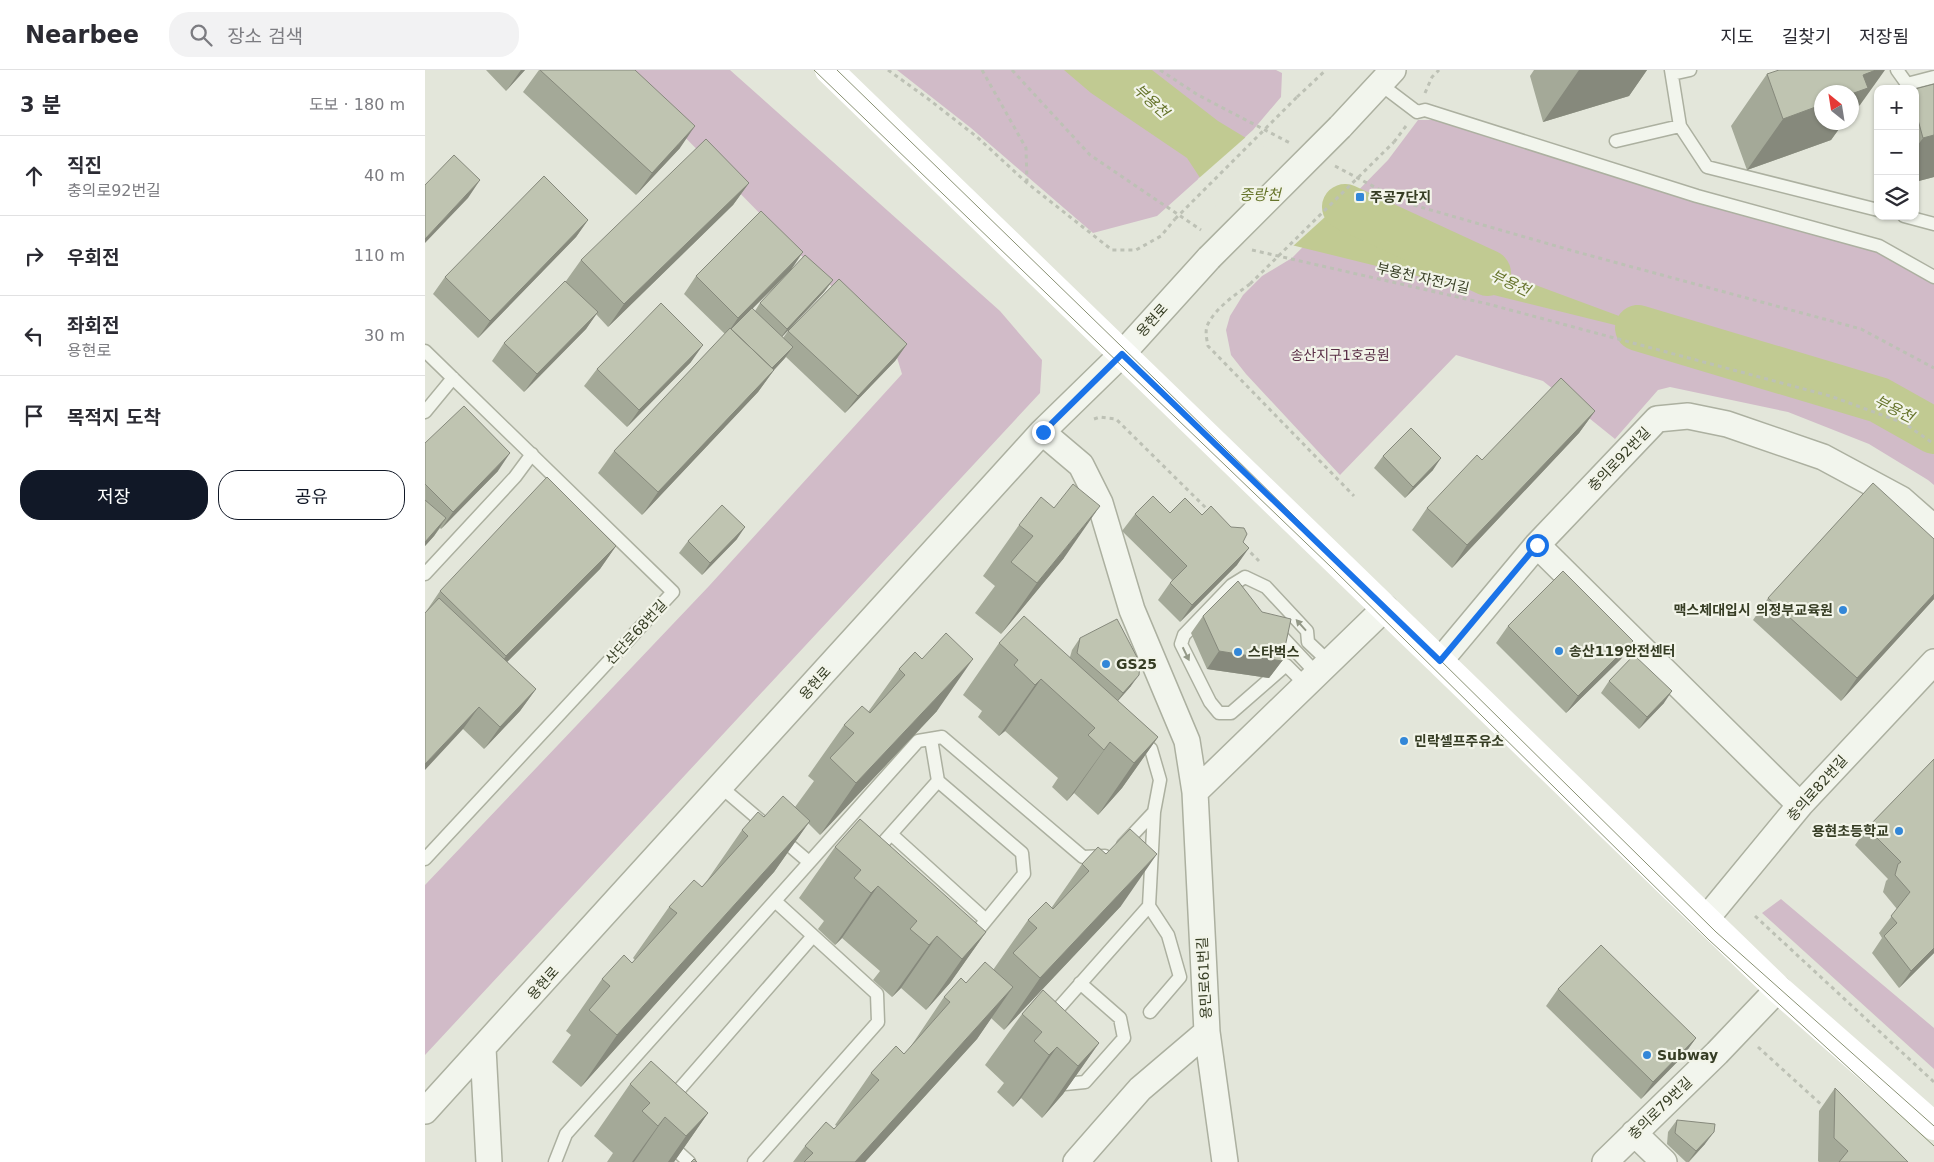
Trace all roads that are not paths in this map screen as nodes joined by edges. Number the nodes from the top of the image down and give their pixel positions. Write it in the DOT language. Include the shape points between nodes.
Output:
graph roads {
  1 [pos="829,70"];
  2 [pos="1690,70"];
  3 [pos="1897,70"];
  4 [pos="1672,72"];
  5 [pos="1387,77"];
  6 [pos="1934,77"];
  7 [pos="1680,126"];
  8 [pos="1616,141"];
  9 [pos="1874,209"];
  10 [pos="1919,220"];
  11 [pos="1934,224"];
  12 [pos="1934,277"];
  13 [pos="425,351"];
  14 [pos="1122,354"];
  15 [pos="453,378"];
  16 [pos="425,412"];
  17 [pos="1043,432"];
  18 [pos="532,454"];
  19 [pos="1934,528"];
  20 [pos="1537,545"];
  21 [pos="425,574"];
  22 [pos="1385,608"];
  23 [pos="1268,620"];
  24 [pos="1308,642"];
  25 [pos="1297,653"];
  26 [pos="1440,661"];
  27 [pos="1934,662"];
  28 [pos="1286,665"];
  29 [pos="1317,674"];
  30 [pos="1128,730"];
  31 [pos="931,739"];
  32 [pos="938,781"];
  33 [pos="721,787"];
  34 [pos="1195,792"];
  35 [pos="1800,805"];
  36 [pos="1154,812"];
  37 [pos="891,834"];
  38 [pos="425,859"];
  39 [pos="868,860"];
  40 [pos="809,862"];
  41 [pos="775,901"];
  42 [pos="1149,906"];
  43 [pos="1706,919"];
  44 [pos="986,920"];
  45 [pos="813,936"];
  46 [pos="962,949"];
  47 [pos="1080,983"];
  48 [pos="1778,989"];
  49 [pos="1150,1012"];
  50 [pos="1039,1030"];
  51 [pos="1207,1032"];
  52 [pos="483,1048"];
  53 [pos="1047,1068"];
  54 [pos="661,1110"];
  55 [pos="425,1111"];
  56 [pos="1934,1126"];
  57 [pos="664,1133"];
  58 [pos="1634,1133"];
  59 [pos="489,1162"];
  60 [pos="555,1162"];
  61 [pos="689,1162"];
  62 [pos="754,1162"];
  63 [pos="1076,1162"];
  64 [pos="1225,1162"];
  65 [pos="1605,1162"];
  66 [pos="1664,1162"];
  1 -- 14 [label="main road"];
  2 -- 4 [label="lane"];
  3 -- 6 [label="lane" via="1907,84"];
  4 -- 7 [label="lane"];
  5 -- 12 [label="lane" via="1417,112 1425,110 1697,196 1879,246"];
  5 -- 14 [label="street, 용현로, bridge" via="1209,258"];
  7 -- 8 [label="lane"];
  7 -- 9 [label="lane" via="1707,167"];
  10 -- 11 [label="lane"];
  13 -- 15 [label="lane, 산단로68번길"];
  14 -- 17 [label="street, 용현로"];
  14 -- 22 [label="main road"];
  15 -- 16 [label="lane"];
  15 -- 18 [label="lane, 산단로68번길"];
  17 -- 33 [label="street, 용현로"];
  17 -- 34 [label="street, 용민로61번길" via="1081,465 1100,503 1132,610 1187,741"];
  18 -- 21 [label="lane" via="515,477"];
  18 -- 38 [label="lane, 산단로68번길" via="673,592"];
  19 -- 20 [label="street, 충의로92번길" via="1901,499 1823,457 1727,424 1688,416 1657,420"];
  20 -- 26 [label="street, 충의로92번길"];
  20 -- 35 [label="street"];
  22 -- 26 [label="main road"];
  22 -- 29 [label="street"];
  23 -- 25 [label="lane"];
  24 -- 25 [label="lane"];
  24 -- 28 [label="lane, one-way" via="1307,630 1266,587 1245,577 1232,585 1184,635 1181,644 1210,702 1219,713 1231,713"];
  24 -- 29 [label="lane"];
  25 -- 28 [label="lane"];
  25 -- 29 [label="lane"];
  26 -- 43 [label="main road"];
  27 -- 35 [label="street, 충의로82번길"];
  28 -- 29 [label="lane"];
  29 -- 34 [label="street"];
  30 -- 36 [label="lane" via="1151,749 1160,780"];
  31 -- 32 [label="lane"];
  31 -- 36 [label="lane" via="942,737 1083,857 1113,855"];
  31 -- 40 [label="lane" via="918,741"];
  32 -- 37 [label="lane"];
  32 -- 44 [label="lane" via="1022,853 1024,874"];
  33 -- 40 [label="lane"];
  33 -- 52 [label="street, 용현로"];
  34 -- 51 [label="street, 용민로61번길"];
  35 -- 43 [label="street, 충의로82번길"];
  36 -- 42 [label="lane"];
  37 -- 39 [label="lane"];
  37 -- 44 [label="lane"];
  40 -- 41 [label="lane"];
  41 -- 45 [label="lane"];
  41 -- 60 [label="lane" via="566,1134"];
  42 -- 47 [label="lane"];
  42 -- 49 [label="lane" via="1168,935 1180,977"];
  43 -- 48 [label="main road"];
  44 -- 46 [label="lane"];
  45 -- 54 [label="lane"];
  45 -- 62 [label="lane" via="877,994 879,1022"];
  47 -- 50 [label="lane"];
  47 -- 53 [label="lane" via="1120,1018 1124,1038 1085,1082 1065,1084"];
  48 -- 56 [label="main road"];
  48 -- 58 [label="street, 충의로79번길"];
  51 -- 63 [label="street" via="1140,1089"];
  51 -- 64 [label="street, 용민로61번길"];
  52 -- 55 [label="street, 용현로"];
  52 -- 59 [label="street"];
  57 -- 61 [label="lane" via="665,1140"];
  58 -- 65 [label="street, 충의로79번길"];
  58 -- 66 [label="street"];
}
